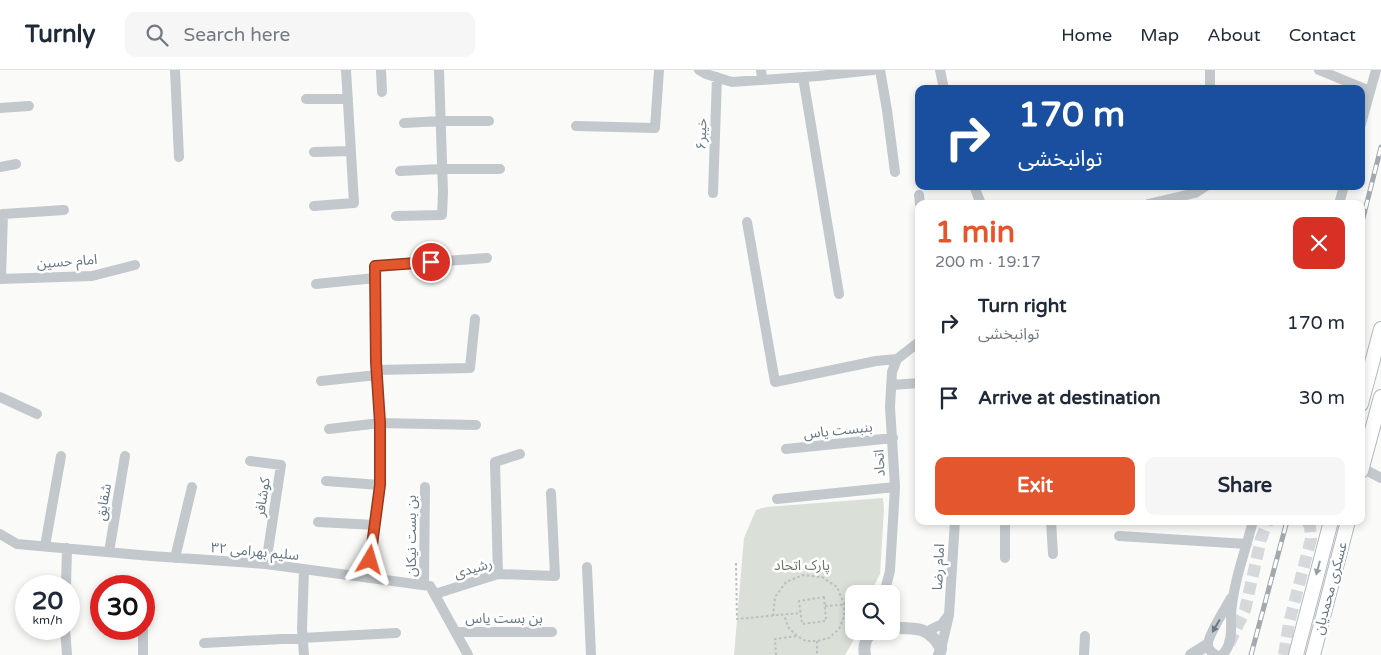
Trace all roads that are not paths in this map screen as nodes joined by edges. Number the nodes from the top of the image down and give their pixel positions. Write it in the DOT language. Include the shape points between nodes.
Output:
graph roads {
  1 [pos="175,70"];
  2 [pos="346,70"];
  3 [pos="381,70"];
  4 [pos="439,70"];
  5 [pos="659,70"];
  6 [pos="699,70"];
  7 [pos="870,70"];
  8 [pos="880,70"];
  9 [pos="940,70"];
  10 [pos="1210,70"];
  11 [pos="1319,70"];
  12 [pos="1376,70"];
  13 [pos="761,75"];
  14 [pos="717,77"];
  15 [pos="803,78"];
  16 [pos="943,85"];
  17 [pos="1210,85"];
  18 [pos="1357,85"];
  19 [pos="1365,88"];
  20 [pos="1370,90"];
  21 [pos="382,92"];
  22 [pos="306,99"];
  23 [pos="348,99"];
  24 [pos="29,106"];
  25 [pos="0,108"];
  26 [pos="1365,109"];
  27 [pos="441,121"];
  28 [pos="489,121"];
  29 [pos="404,123"];
  30 [pos="576,126"];
  31 [pos="351,151"];
  32 [pos="314,152"];
  33 [pos="179,157"];
  34 [pos="16,164"];
  35 [pos="0,167"];
  36 [pos="442,169"];
  37 [pos="500,169"];
  38 [pos="400,171"];
  39 [pos="895,172"];
  40 [pos="1200,190"];
  41 [pos="713,193"];
  42 [pos="1165,200"];
  43 [pos="314,206"];
  44 [pos="64,210"];
  45 [pos="396,216"];
  46 [pos="747,222"];
  47 [pos="487,258"];
  48 [pos="135,265"];
  49 [pos="375,278"];
  50 [pos="0,279"];
  51 [pos="316,284"];
  52 [pos="839,294"];
  53 [pos="475,319"];
  54 [pos="1381,328"];
  55 [pos="915,345"];
  56 [pos="896,359"];
  57 [pos="376,373"];
  58 [pos="322,381"];
  59 [pos="915,383"];
  60 [pos="892,385"];
  61 [pos="1365,389"];
  62 [pos="0,397"];
  63 [pos="1381,397"];
  64 [pos="37,414"];
  65 [pos="380,423"];
  66 [pos="476,425"];
  67 [pos="329,428"];
  68 [pos="893,438"];
  69 [pos="786,449"];
  70 [pos="520,454"];
  71 [pos="61,456"];
  72 [pos="125,456"];
  73 [pos="1365,458"];
  74 [pos="250,461"];
  75 [pos="1365,471"];
  76 [pos="1381,478"];
  77 [pos="326,481"];
  78 [pos="380,485"];
  79 [pos="425,487"];
  80 [pos="895,487"];
  81 [pos="192,488"];
  82 [pos="551,493"];
  83 [pos="777,499"];
  84 [pos="318,522"];
  85 [pos="375,525"];
  86 [pos="955,525"];
  87 [pos="1005,525"];
  88 [pos="1051,525"];
  89 [pos="1252,525"];
  90 [pos="1329,525"];
  91 [pos="1347,525"];
  92 [pos="0,534"];
  93 [pos="1120,536"];
  94 [pos="1247,544"];
  95 [pos="45,546"];
  96 [pos="67,548"];
  97 [pos="109,552"];
  98 [pos="1053,554"];
  99 [pos="176,558"];
  100 [pos="1005,558"];
  101 [pos="266,564"];
  102 [pos="587,567"];
  103 [pos="304,569"];
  104 [pos="498,574"];
  105 [pos="66,575"];
  106 [pos="368,578"];
  107 [pos="424,585"];
  108 [pos="886,585"];
  109 [pos="435,594"];
  110 [pos="1233,595"];
  111 [pos="949,615"];
  112 [pos="900,628"];
  113 [pos="456,632"];
  114 [pos="552,632"];
  115 [pos="926,632"];
  116 [pos="396,633"];
  117 [pos="1084,636"];
  118 [pos="303,637"];
  119 [pos="66,640"];
  120 [pos="142,640"];
  121 [pos="204,643"];
  122 [pos="1207,645"];
  123 [pos="942,653"];
  124 [pos="67,655"];
  125 [pos="143,655"];
  126 [pos="304,655"];
  127 [pos="468,655"];
  128 [pos="591,655"];
  129 [pos="1084,655"];
  130 [pos="1190,655"];
  131 [pos="1216,655"];
  132 [pos="1222,655"];
  133 [pos="1296,655"];
  134 [pos="1313,655"];
  1 -- 33 [label="street"];
  2 -- 23 [label="street"];
  3 -- 21 [label="street"];
  4 -- 27 [label="street"];
  5 -- 30 [label="street" via="655,128"];
  6 -- 14 [label="street"];
  7 -- 15 [label="street"];
  8 -- 39 [label="street"];
  9 -- 16 [label="street"];
  10 -- 17 [label="street"];
  11 -- 18 [label="street"];
  12 -- 20 [label="street"];
  13 -- 14 [label="street" via="732,82"];
  13 -- 15 [label="street"];
  14 -- 41 [label="street, خیبر۶"];
  15 -- 52 [label="street"];
  19 -- 20 [label="street"];
  20 -- 26 [label="street"];
  22 -- 23 [label="street"];
  23 -- 31 [label="street"];
  24 -- 25 [label="street"];
  27 -- 28 [label="street"];
  27 -- 29 [label="street"];
  27 -- 36 [label="street"];
  31 -- 32 [label="street"];
  31 -- 43 [label="street" via="354,203"];
  34 -- 35 [label="street"];
  36 -- 37 [label="street"];
  36 -- 38 [label="street"];
  36 -- 45 [label="street" via="442,215"];
  40 -- 42 [label="street"];
  44 -- 50 [label="street" via="3,214"];
  46 -- 56 [label="street" via="775,382"];
  47 -- 49 [label="street" via="375,266"];
  48 -- 50 [label="street, امام حسین" via="92,276"];
  49 -- 51 [label="street"];
  49 -- 57 [label="street"];
  53 -- 57 [label="street" via="470,368"];
  54 -- 61 [label="main road"];
  55 -- 56 [label="street"];
  56 -- 60 [label="street, اتحاد"];
  57 -- 58 [label="street"];
  57 -- 65 [label="street"];
  59 -- 60 [label="street"];
  60 -- 68 [label="street, اتحاد"];
  62 -- 64 [label="street"];
  63 -- 73 [label="main road"];
  65 -- 66 [label="street"];
  65 -- 67 [label="street"];
  65 -- 78 [label="street"];
  68 -- 69 [label="street, بنبست یاس"];
  68 -- 80 [label="street, اتحاد"];
  70 -- 104 [label="street" via="495,462"];
  71 -- 95 [label="street"];
  72 -- 97 [label="street, شقایق"];
  74 -- 101 [label="street, کوشافر" via="281,465"];
  75 -- 76 [label="street"];
  77 -- 78 [label="street"];
  78 -- 85 [label="street"];
  79 -- 107 [label="street, بن بست نیکان"];
  80 -- 83 [label="street"];
  80 -- 108 [label="street, اتحاد"];
  81 -- 99 [label="street"];
  82 -- 104 [label="street, رشیدی" via="555,576"];
  84 -- 85 [label="street"];
  85 -- 106 [label="street"];
  86 -- 111 [label="street, امام رضا"];
  87 -- 100 [label="street"];
  88 -- 98 [label="street"];
  89 -- 94 [label="street"];
  90 -- 133 [label="main road, عسکری محمدیان, one-way"];
  91 -- 134 [label="main road, عسکری محمدیان"];
  92 -- 95 [label="street, سلیم بهرامی ۳۲" via="17,544"];
  93 -- 94 [label="street"];
  94 -- 110 [label="street"];
  95 -- 96 [label="street, سلیم بهرامی ۳۲"];
  96 -- 97 [label="street, سلیم بهرامی ۳۲"];
  96 -- 105 [label="street"];
  97 -- 99 [label="street, سلیم بهرامی ۳۲"];
  99 -- 101 [label="street, سلیم بهرامی ۳۲"];
  101 -- 103 [label="street, سلیم بهرامی ۳۲"];
  102 -- 128 [label="street"];
  103 -- 106 [label="street, سلیم بهرامی ۳۲"];
  103 -- 118 [label="street"];
  104 -- 109 [label="street, رشیدی"];
  106 -- 107 [label="street, سلیم بهرامی ۳۲"];
  107 -- 109 [label="street" via="430,586"];
  109 -- 113 [label="street"];
  110 -- 122 [label="street, one-way"];
  110 -- 132 [label="street" via="1232,632"];
  111 -- 115 [label="street" via="942,624"];
  111 -- 123 [label="street, امام رضا"];
  112 -- 115 [label="street"];
  113 -- 114 [label="street, بن بست یاس"];
  113 -- 127 [label="street"];
  115 -- 123 [label="street" via="936,640"];
  116 -- 118 [label="street"];
  117 -- 129 [label="street"];
  118 -- 121 [label="street"];
  118 -- 126 [label="street"];
  119 -- 124 [label="street"];
  120 -- 125 [label="street"];
  122 -- 130 [label="street"];
  122 -- 131 [label="street"];
}
